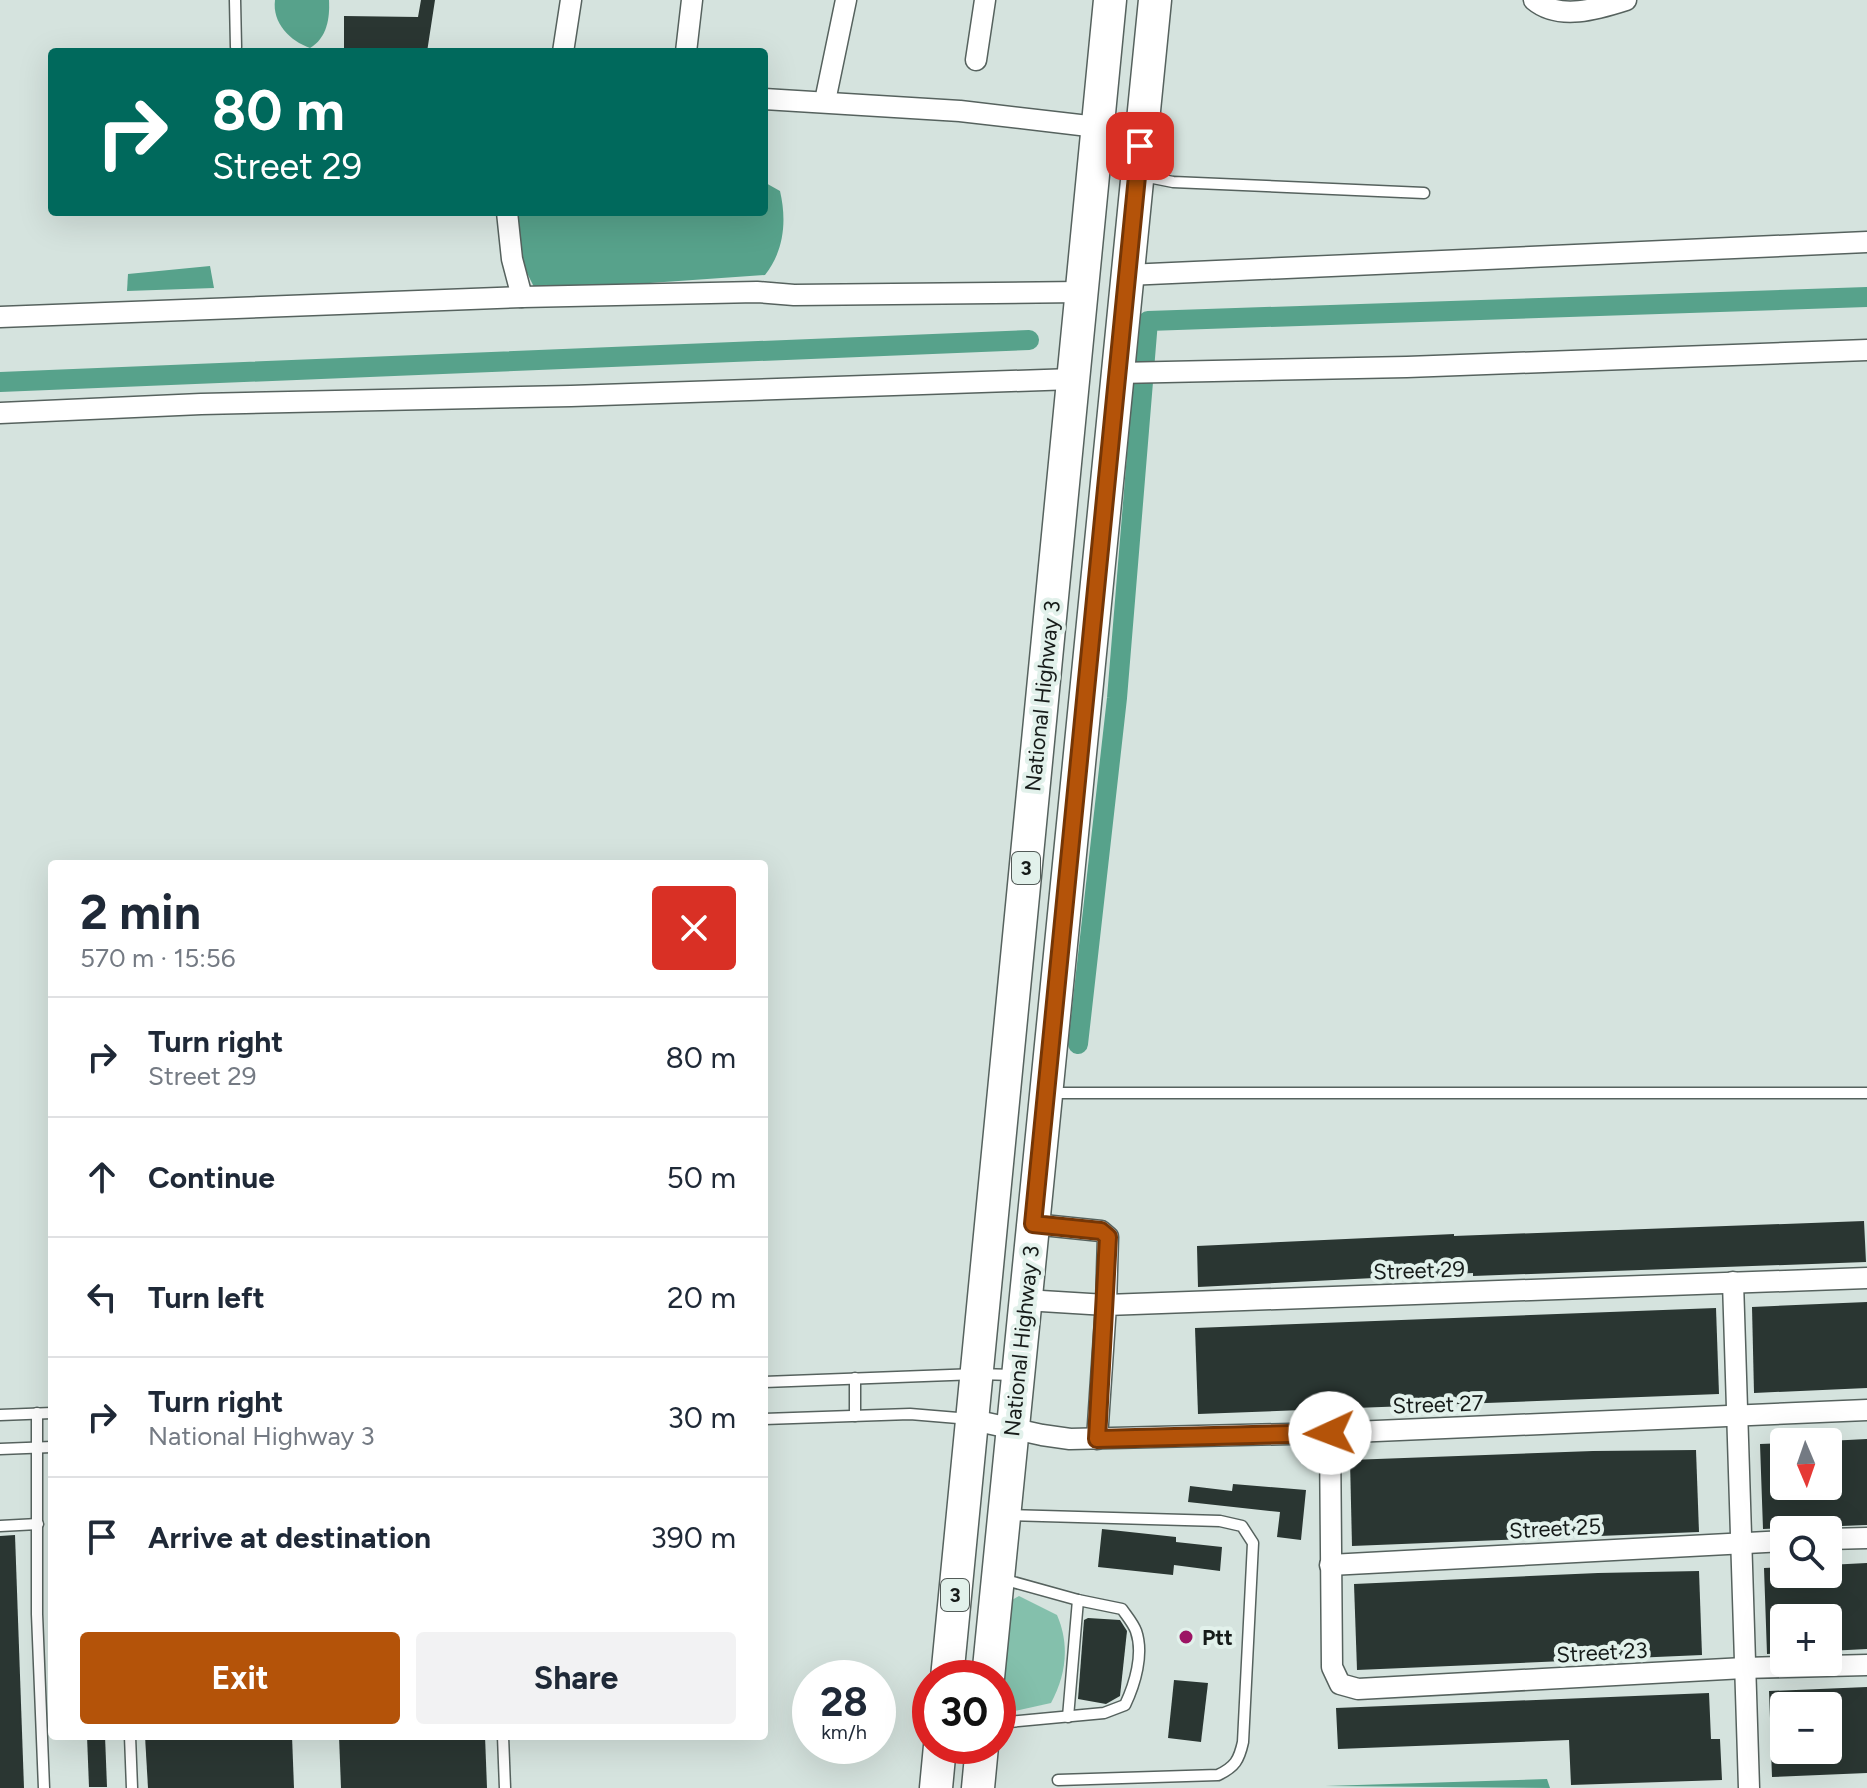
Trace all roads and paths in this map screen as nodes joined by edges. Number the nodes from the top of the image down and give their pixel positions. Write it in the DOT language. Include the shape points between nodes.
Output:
graph roads {
  1 [pos="235,0"];
  2 [pos="571,0"];
  3 [pos="692,0"];
  4 [pos="846,0"];
  5 [pos="985,0"];
  6 [pos="1110,0"];
  7 [pos="1155,0"];
  8 [pos="1534,0"];
  9 [pos="1626,0"];
  10 [pos="236,47"];
  11 [pos="564,48"];
  12 [pos="686,48"];
  13 [pos="976,60"];
  14 [pos="768,99"];
  15 [pos="825,101"];
  16 [pos="1097,127"];
  17 [pos="1137,175"];
  18 [pos="1424,193"];
  19 [pos="507,216"];
  20 [pos="1867,242"];
  21 [pos="1126,286"];
  22 [pos="1081,296"];
  23 [pos="522,297"];
  24 [pos="0,317"];
  25 [pos="1867,350"];
  26 [pos="1118,368"];
  27 [pos="1074,370"];
  28 [pos="0,413"];
  29 [pos="1046,1093"];
  30 [pos="1867,1093"];
  31 [pos="1033,1224"];
  32 [pos="1867,1278"];
  33 [pos="1733,1282"];
  34 [pos="1025,1300"];
  35 [pos="1106,1305"];
  36 [pos="977,1374"];
  37 [pos="1019,1375"];
  38 [pos="855,1378"];
  39 [pos="768,1382"];
  40 [pos="1867,1410"];
  41 [pos="37,1413"];
  42 [pos="48,1413"];
  43 [pos="0,1415"];
  44 [pos="1736,1415"];
  45 [pos="855,1416"];
  46 [pos="768,1419"];
  47 [pos="973,1420"];
  48 [pos="1012,1428"];
  49 [pos="1330,1433"];
  50 [pos="1097,1439"];
  51 [pos="48,1447"];
  52 [pos="39,1448"];
  53 [pos="0,1449"];
  54 [pos="1003,1515"];
  55 [pos="38,1524"];
  56 [pos="0,1526"];
  57 [pos="1867,1538"];
  58 [pos="1842,1539"];
  59 [pos="1770,1541"];
  60 [pos="1739,1542"];
  61 [pos="1330,1565"];
  62 [pos="996,1578"];
  63 [pos="1078,1600"];
  64 [pos="949,1660"];
  65 [pos="989,1660"];
  66 [pos="1867,1665"];
  67 [pos="1744,1668"];
  68 [pos="1068,1717"];
  69 [pos="1016,1721"];
  70 [pos="130,1740"];
  71 [pos="503,1740"];
  72 [pos="938,1764"];
  73 [pos="980,1764"];
  74 [pos="1058,1780"];
  75 [pos="44,1788"];
  76 [pos="132,1788"];
  77 [pos="505,1788"];
  78 [pos="936,1788"];
  79 [pos="978,1788"];
  80 [pos="1749,1788"];
  1 -- 10 [label="lane"];
  2 -- 11 [label="street"];
  3 -- 12 [label="street"];
  4 -- 15 [label="street"];
  5 -- 13 [label="street"];
  6 -- 16 [label="highway, National Highway 3 / 3"];
  7 -- 17 [label="highway, National Highway 3 / 3"];
  8 -- 9 [label="street" via="1571,12"];
  14 -- 15 [label="street"];
  15 -- 16 [label="street"];
  16 -- 22 [label="highway, National Highway 3 / 3"];
  17 -- 18 [label="lane" via="1173,182"];
  17 -- 21 [label="highway, National Highway 3 / 3"];
  19 -- 23 [label="street"];
  20 -- 21 [label="street"];
  21 -- 26 [label="highway, National Highway 3 / 3"];
  22 -- 23 [label="street" via="757,292"];
  22 -- 27 [label="highway, National Highway 3 / 3"];
  23 -- 24 [label="street"];
  25 -- 26 [label="street" via="1407,367"];
  26 -- 29 [label="highway, National Highway 3 / 3"];
  27 -- 28 [label="street" via="586,395"];
  27 -- 36 [label="highway, National Highway 3 / 3"];
  29 -- 30 [label="lane"];
  29 -- 31 [label="highway, National Highway 3 / 3"];
  31 -- 34 [label="highway, National Highway 3 / 3"];
  31 -- 35 [label="street" via="1101,1231 1108,1237"];
  32 -- 33 [label="street, Street 29"];
  33 -- 35 [label="street, Street 29"];
  33 -- 44 [label="street"];
  34 -- 35 [label="street, Street 29"];
  34 -- 37 [label="highway, National Highway 3 / 3"];
  35 -- 50 [label="street"];
  36 -- 37 [label="lane"];
  36 -- 38 [label="lane"];
  36 -- 47 [label="highway, National Highway 3 / 3"];
  37 -- 48 [label="highway, National Highway 3 / 3"];
  38 -- 39 [label="lane"];
  38 -- 45 [label="lane"];
  40 -- 44 [label="street, Street 27"];
  41 -- 42 [label="lane"];
  41 -- 43 [label="lane"];
  41 -- 52 [label="lane"];
  44 -- 49 [label="street, Street 27"];
  44 -- 60 [label="street"];
  45 -- 46 [label="lane"];
  45 -- 47 [label="lane"];
  47 -- 48 [label="street, Street 27"];
  47 -- 64 [label="highway, National Highway 3 / 3"];
  48 -- 50 [label="street, Street 27"];
  48 -- 54 [label="highway, National Highway 3 / 3"];
  49 -- 50 [label="street, Street 27"];
  49 -- 61 [label="street"];
  51 -- 52 [label="lane"];
  52 -- 53 [label="lane"];
  52 -- 55 [label="lane"];
  54 -- 62 [label="highway, National Highway 3 / 3"];
  54 -- 74 [label="lane" via="1220,1521 1242,1526 1253,1543 1243,1742 1233,1767 1218,1775"];
  55 -- 56 [label="lane"];
  55 -- 75 [label="lane"];
  57 -- 58 [label="street"];
  59 -- 60 [label="street, Street 25"];
  60 -- 61 [label="street, Street 25"];
  60 -- 67 [label="street"];
  61 -- 67 [label="street, Street 23" via="1332,1667 1340,1684 1358,1689"];
  62 -- 63 [label="lane"];
  62 -- 65 [label="highway, National Highway 3 / 3"];
  63 -- 68 [label="lane"];
  63 -- 68 [label="lane" via="1122,1609 1136,1631 1138,1655 1125,1705"];
  66 -- 67 [label="street, Street 23"];
  67 -- 80 [label="street"];
  68 -- 69 [label="lane"];
  70 -- 76 [label="lane"];
  71 -- 77 [label="lane"];
  72 -- 78 [label="highway"];
  73 -- 79 [label="highway"];
}
